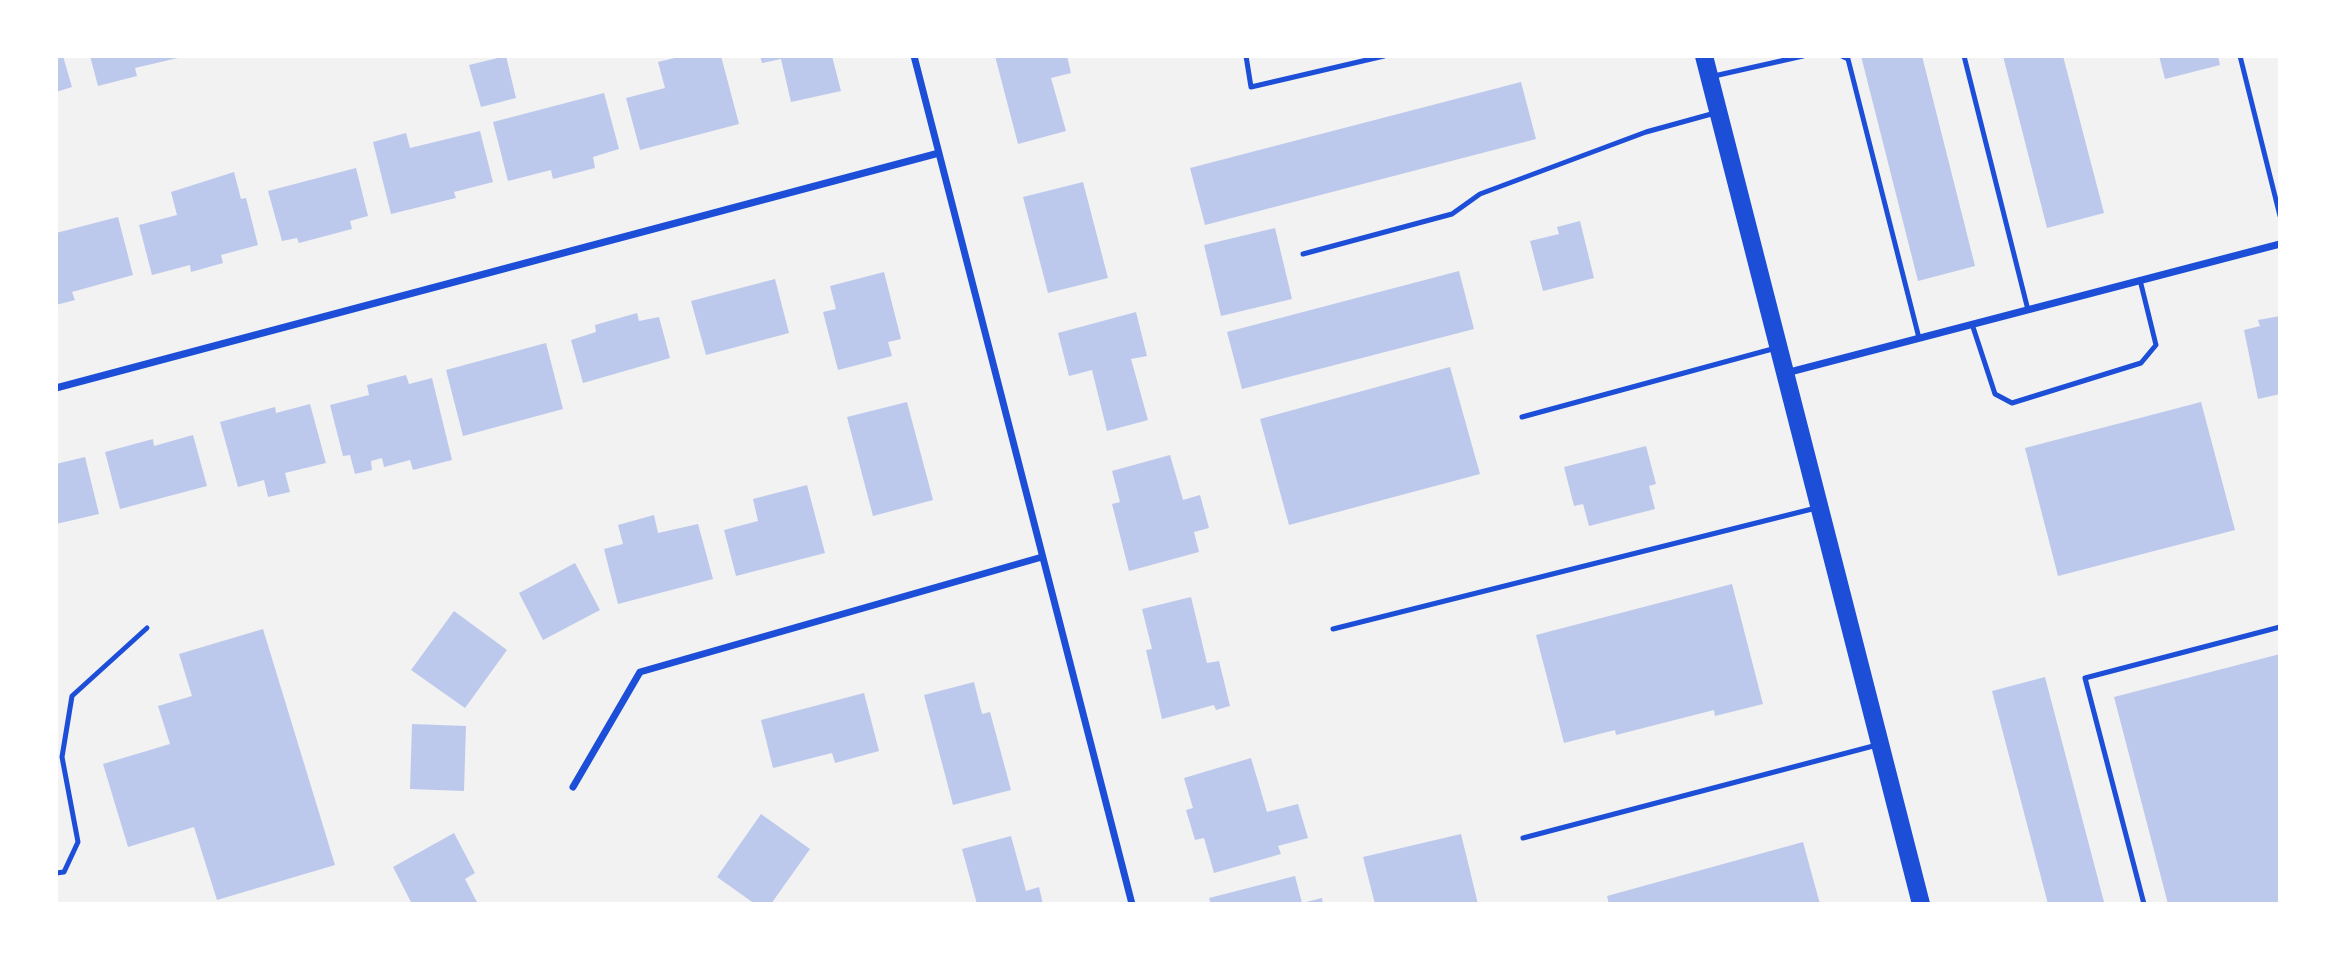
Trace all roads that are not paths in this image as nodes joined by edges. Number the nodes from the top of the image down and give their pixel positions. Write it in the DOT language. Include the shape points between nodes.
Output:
graph roads {
  1 [pos="914,56"];
  2 [pos="1246,56"];
  3 [pos="1384,56"];
  4 [pos="1704,56"];
  5 [pos="1803,56"];
  6 [pos="1842,56"];
  7 [pos="1964,56"];
  8 [pos="2239,56"];
  9 [pos="1710,77"];
  10 [pos="1718,112"];
  11 [pos="939,153"];
  12 [pos="2280,216"];
  13 [pos="2280,244"];
  14 [pos="1303,254"];
  15 [pos="2140,280"];
  16 [pos="2028,310"];
  17 [pos="1972,324"];
  18 [pos="1919,338"];
  19 [pos="1778,348"];
  20 [pos="1785,373"];
  21 [pos="56,388"];
  22 [pos="1522,417"];
  23 [pos="1819,508"];
  24 [pos="1042,557"];
  25 [pos="2280,627"];
  26 [pos="147,628"];
  27 [pos="1333,629"];
  28 [pos="1880,744"];
  29 [pos="59,758"];
  30 [pos="573,786"];
  31 [pos="1523,838"];
  32 [pos="56,873"];
  33 [pos="1132,904"];
  34 [pos="1921,904"];
  35 [pos="2144,904"];
  1 -- 11 [label="street"];
  2 -- 3 [label="lane" via="1251,87"];
  4 -- 9 [label="main road"];
  5 -- 9 [label="lane"];
  6 -- 18 [label="lane" via="1849,59"];
  7 -- 16 [label="lane"];
  8 -- 12 [label="lane"];
  9 -- 10 [label="main road"];
  10 -- 14 [label="lane" via="1646,132 1480,194 1451,214"];
  10 -- 19 [label="main road"];
  11 -- 21 [label="street"];
  11 -- 24 [label="street"];
  13 -- 15 [label="street"];
  15 -- 16 [label="street"];
  15 -- 17 [label="lane" via="2156,345 2141,363 2012,403 1995,394"];
  16 -- 17 [label="street"];
  17 -- 18 [label="street"];
  18 -- 20 [label="street"];
  19 -- 20 [label="main road"];
  19 -- 22 [label="lane"];
  20 -- 23 [label="main road"];
  23 -- 27 [label="lane"];
  23 -- 28 [label="main road"];
  24 -- 30 [label="street" via="640,672"];
  24 -- 33 [label="street"];
  25 -- 35 [label="lane" via="2085,678"];
  26 -- 29 [label="lane" via="72,696"];
  28 -- 31 [label="lane"];
  28 -- 34 [label="main road"];
  29 -- 32 [label="lane" via="78,842 64,872"];
}
